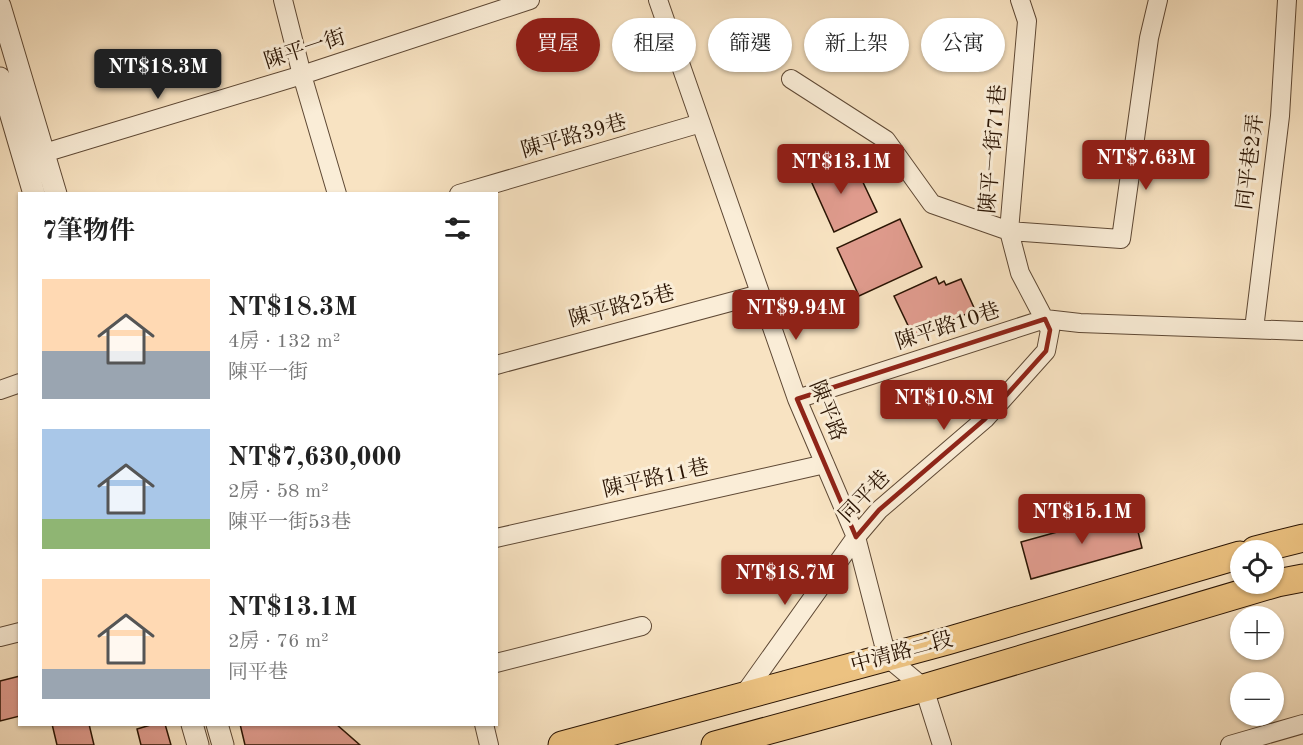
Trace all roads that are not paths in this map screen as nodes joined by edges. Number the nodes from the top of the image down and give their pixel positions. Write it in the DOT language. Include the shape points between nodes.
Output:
graph roads {
  1 [pos="283,0"];
  2 [pos="530,0"];
  3 [pos="658,0"];
  4 [pos="1020,0"];
  5 [pos="1158,0"];
  6 [pos="1287,0"];
  7 [pos="0,6"];
  8 [pos="302,75"];
  9 [pos="0,78"];
  10 [pos="790,79"];
  11 [pos="701,123"];
  12 [pos="34,156"];
  13 [pos="34,192"];
  14 [pos="55,192"];
  15 [pos="336,192"];
  16 [pos="466,192"];
  17 [pos="1009,231"];
  18 [pos="760,294"];
  19 [pos="1045,319"];
  20 [pos="1080,323"];
  21 [pos="1254,329"];
  22 [pos="1303,331"];
  23 [pos="1046,351"];
  24 [pos="498,364"];
  25 [pos="18,384"];
  26 [pos="0,390"];
  27 [pos="797,399"];
  28 [pos="825,464"];
  29 [pos="856,537"];
  30 [pos="498,538"];
  31 [pos="1303,538"];
  32 [pos="1284,543"];
  33 [pos="1230,558"];
  34 [pos="1303,578"];
  35 [pos="642,626"];
  36 [pos="18,632"];
  37 [pos="0,637"];
  38 [pos="887,657"];
  39 [pos="498,662"];
  40 [pos="924,688"];
  41 [pos="742,697"];
  42 [pos="1303,724"];
  43 [pos="193,726"];
  44 [pos="218,726"];
  45 [pos="484,726"];
  46 [pos="198,745"];
  47 [pos="223,745"];
  48 [pos="489,745"];
  49 [pos="562,745"];
  50 [pos="715,745"];
  51 [pos="942,745"];
  52 [pos="1230,745"];
  1 -- 8 [label="street"];
  2 -- 8 [label="street, 陳平一街"];
  3 -- 11 [label="street, 陳平路"];
  4 -- 17 [label="street, 陳平一街71巷" via="1027,21"];
  5 -- 17 [label="street" via="1149,38 1121,239"];
  6 -- 21 [label="street, 同平巷2弄" via="1280,116"];
  7 -- 12 [label="street"];
  8 -- 12 [label="street, 陳平一街"];
  8 -- 15 [label="street"];
  9 -- 12 [label="street"];
  10 -- 17 [label="street" via="886,140 932,204"];
  11 -- 16 [label="street, 陳平路39巷"];
  11 -- 18 [label="street, 陳平路"];
  12 -- 13 [label="street"];
  12 -- 14 [label="street"];
  17 -- 19 [label="street" via="1020,273"];
  18 -- 24 [label="street, 陳平路25巷"];
  18 -- 27 [label="street, 陳平路"];
  19 -- 20 [label="street"];
  19 -- 23 [label="street" via="1050,330"];
  19 -- 27 [label="street, 陳平路10巷"];
  20 -- 21 [label="street"];
  20 -- 23 [label="street, 同平巷"];
  21 -- 22 [label="street"];
  23 -- 29 [label="street, 同平巷" via="985,419 879,510"];
  25 -- 26 [label="street"];
  27 -- 28 [label="street, 陳平路"];
  28 -- 29 [label="street, 陳平路"];
  28 -- 30 [label="street, 陳平路11巷"];
  29 -- 38 [label="street, 陳平路"];
  29 -- 41 [label="street, 同平巷"];
  31 -- 32 [label="main road"];
  33 -- 38 [label="main road, 中清路二段"];
  34 -- 40 [label="main road, 中清路二段"];
  35 -- 39 [label="street"];
  36 -- 37 [label="street"];
  38 -- 40 [label="street"];
  38 -- 41 [label="main road, 中清路二段"];
  40 -- 50 [label="main road, 中清路二段"];
  40 -- 51 [label="street"];
  41 -- 49 [label="main road, 中清路二段"];
  42 -- 52 [label="street"];
  43 -- 46 [label="street"];
  44 -- 47 [label="street"];
  45 -- 48 [label="street"];
}
